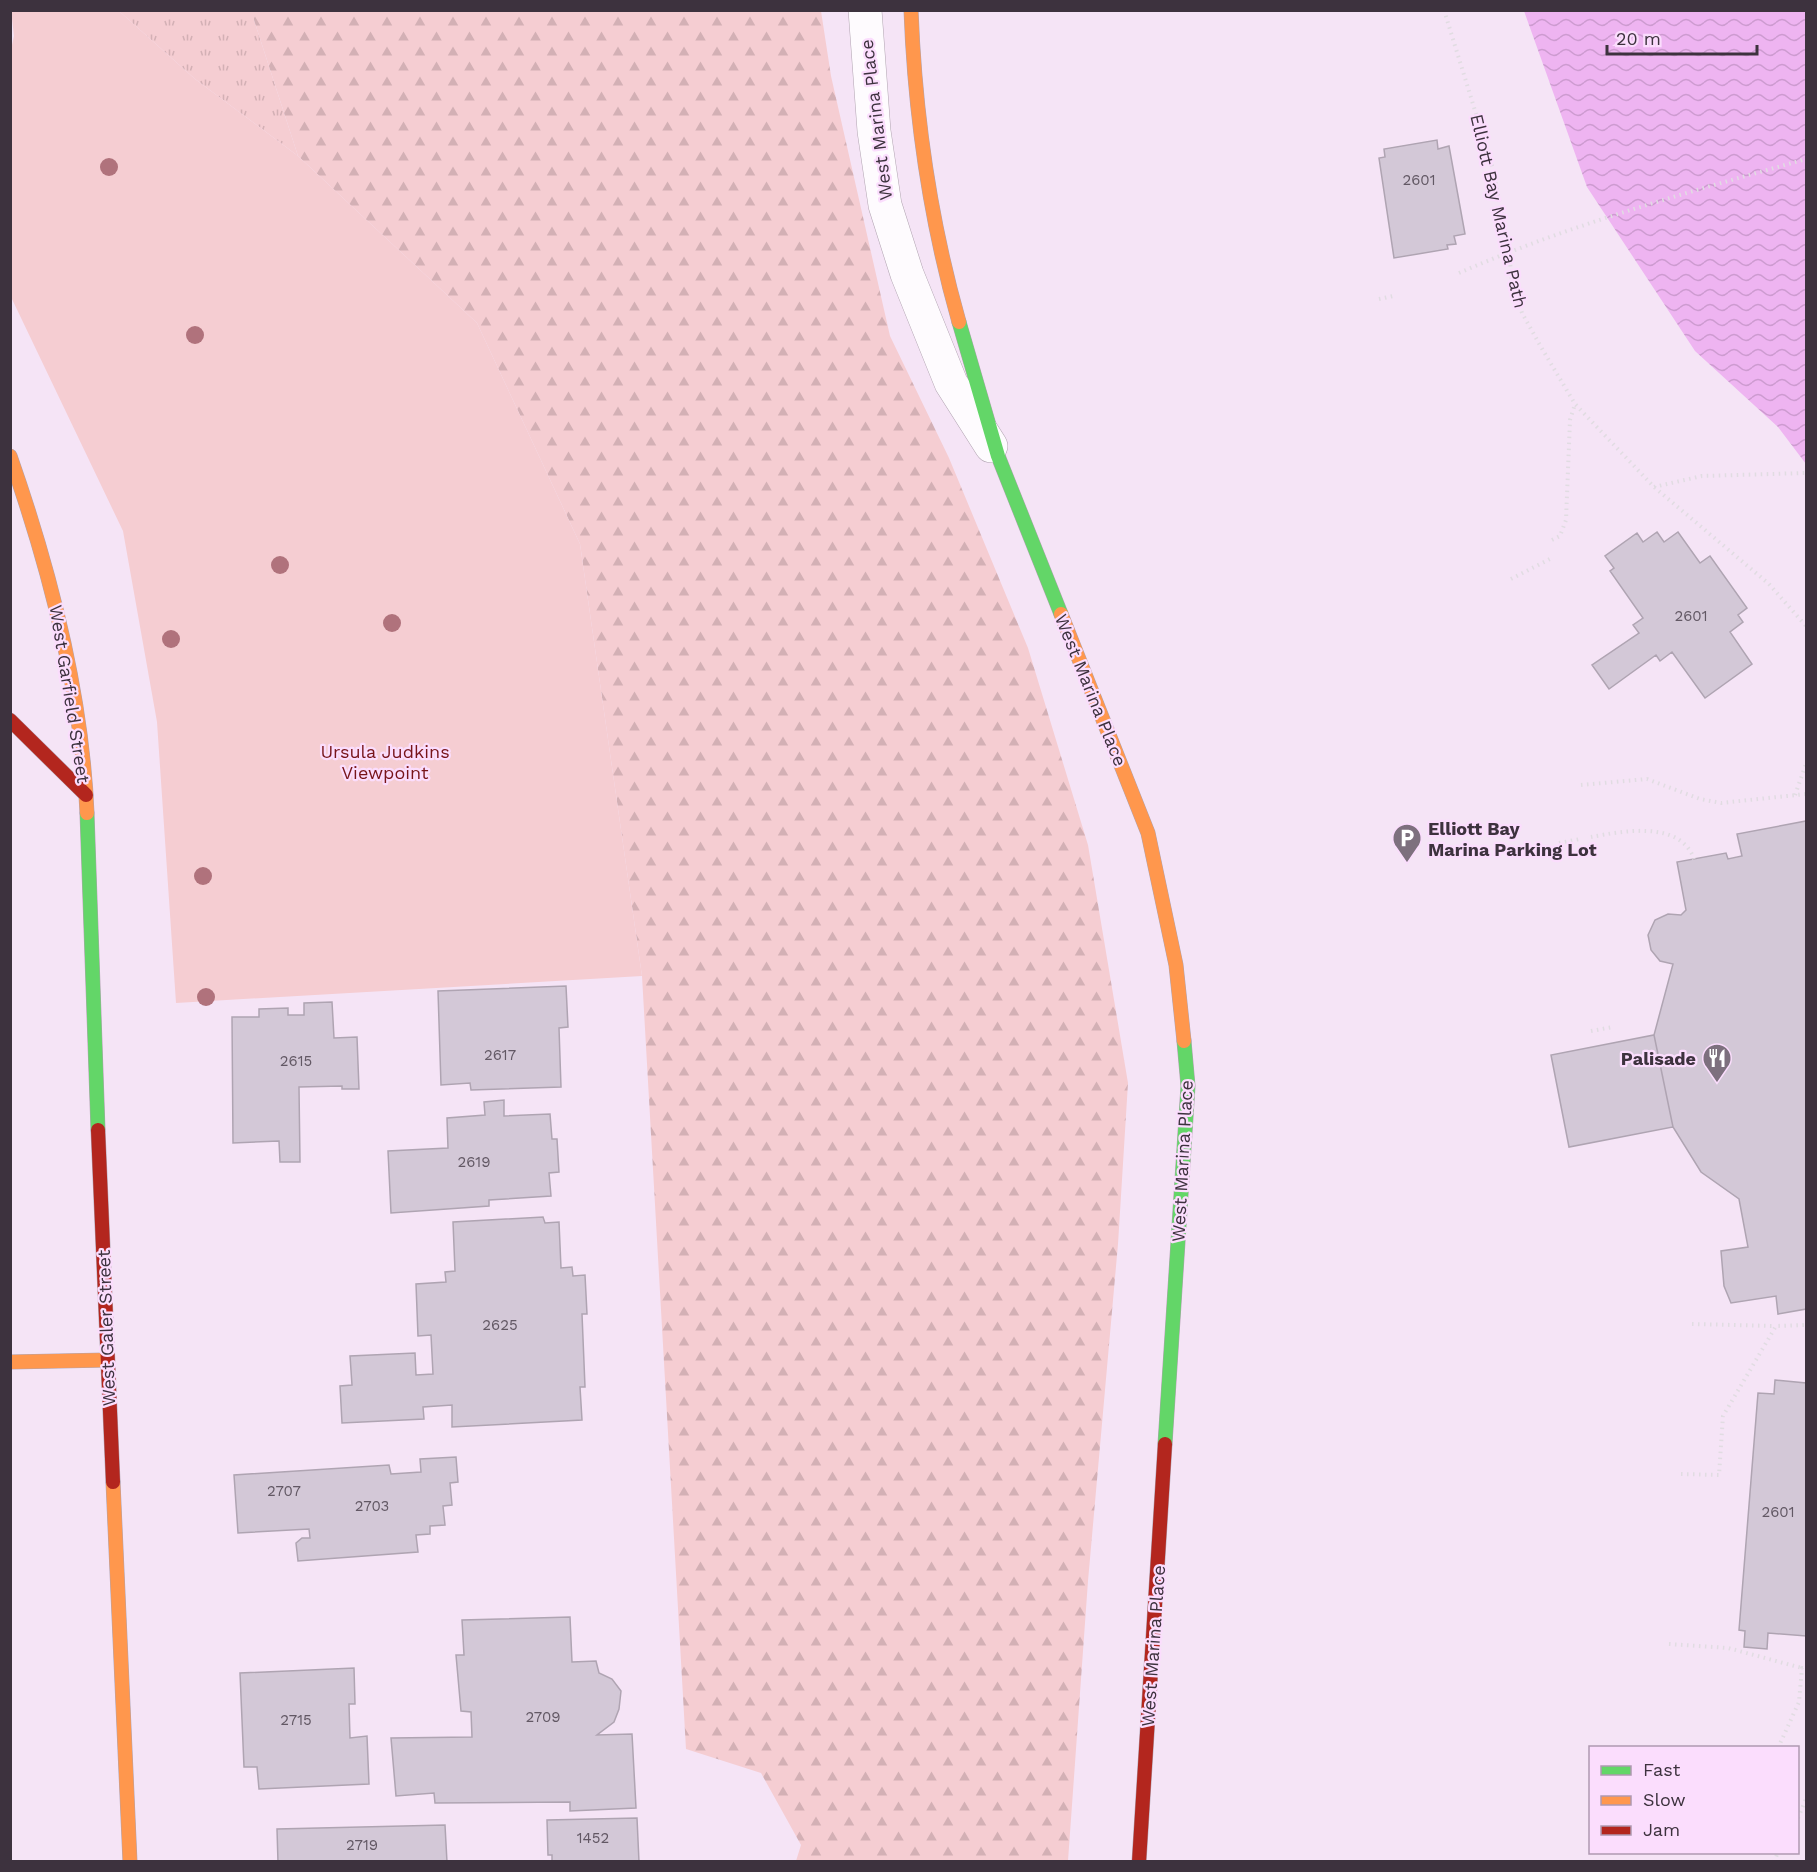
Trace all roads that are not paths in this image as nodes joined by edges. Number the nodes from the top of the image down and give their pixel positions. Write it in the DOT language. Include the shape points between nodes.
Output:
graph roads {
  1 [pos="865,10"];
  2 [pos="911,10"];
  3 [pos="10,456"];
  4 [pos="998,456"];
  5 [pos="10,720"];
  6 [pos="86,795"];
  7 [pos="107,1360"];
  8 [pos="10,1362"];
  9 [pos="130,1862"];
  10 [pos="1139,1862"];
  1 -- 4 [label="street, West Marina Place" via="874,131 885,205 907,274 951,383"];
  2 -- 4 [label="street, West Marina Place" via="914,90 942,258"];
  3 -- 6 [label="street, West Garfield Street" via="55,597 79,728"];
  4 -- 10 [label="street, West Marina Place" via="1148,833 1179,987 1188,1086"];
  5 -- 6 [label="street"];
  6 -- 7 [label="street, West Galer Street"];
  7 -- 8 [label="street"];
  7 -- 9 [label="street, West Galer Street"];
}
